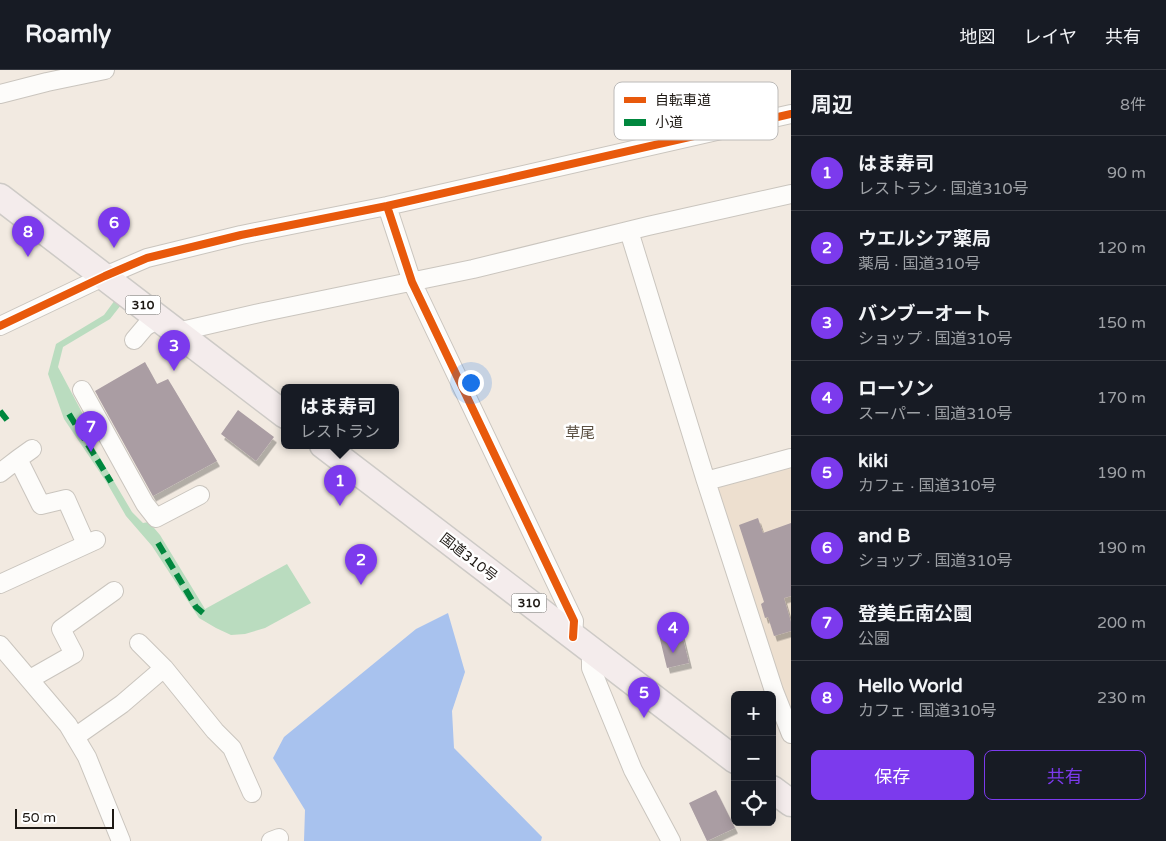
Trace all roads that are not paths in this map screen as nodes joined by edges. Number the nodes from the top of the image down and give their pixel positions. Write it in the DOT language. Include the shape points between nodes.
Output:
graph roads {
  1 [pos="104,70"];
  2 [pos="0,94"];
  3 [pos="791,114"];
  4 [pos="778,117"];
  5 [pos="677,140"];
  6 [pos="791,194"];
  7 [pos="0,197"];
  8 [pos="387,206"];
  9 [pos="629,231"];
  10 [pos="105,276"];
  11 [pos="412,282"];
  12 [pos="168,325"];
  13 [pos="0,326"];
  14 [pos="134,340"];
  15 [pos="82,390"];
  16 [pos="281,412"];
  17 [pos="328,449"];
  18 [pos="791,458"];
  19 [pos="0,473"];
  20 [pos="706,482"];
  21 [pos="200,495"];
  22 [pos="0,584"];
  23 [pos="114,592"];
  24 [pos="139,643"];
  25 [pos="582,644"];
  26 [pos="0,645"];
  27 [pos="164,668"];
  28 [pos="30,679"];
  29 [pos="791,734"];
  30 [pos="75,736"];
  31 [pos="731,757"];
  32 [pos="252,792"];
  33 [pos="776,792"];
  34 [pos="791,803"];
  35 [pos="121,841"];
  36 [pos="671,841"];
  1 -- 2 [label="street"];
  3 -- 4 [label="street"];
  5 -- 8 [label="street"];
  6 -- 9 [label="street"];
  7 -- 10 [label="highway, 310"];
  8 -- 10 [label="street" via="232,237 147,258"];
  8 -- 11 [label="street"];
  9 -- 11 [label="street"];
  9 -- 20 [label="street"];
  10 -- 12 [label="highway, 310"];
  10 -- 13 [label="street"];
  11 -- 12 [label="street" via="264,312"];
  11 -- 25 [label="street" via="574,621"];
  12 -- 14 [label="street" via="145,327"];
  12 -- 16 [label="highway, 310"];
  15 -- 21 [label="street" via="145,504 156,518"];
  17 -- 25 [label="highway, 国道310号 / 310"];
  18 -- 20 [label="street"];
  19 -- 22 [label="street" via="25,454 41,505 66,499 91,542"];
  20 -- 29 [label="street"];
  23 -- 28 [label="street" via="61,629 74,654"];
  24 -- 27 [label="street"];
  25 -- 31 [label="highway, 国道310号 / 310"];
  25 -- 36 [label="street" via="633,770"];
  26 -- 28 [label="street"];
  27 -- 30 [label="street" via="122,704"];
  27 -- 32 [label="street" via="232,748"];
  28 -- 30 [label="street"];
  30 -- 35 [label="street" via="87,757"];
  33 -- 34 [label="highway"];
}
